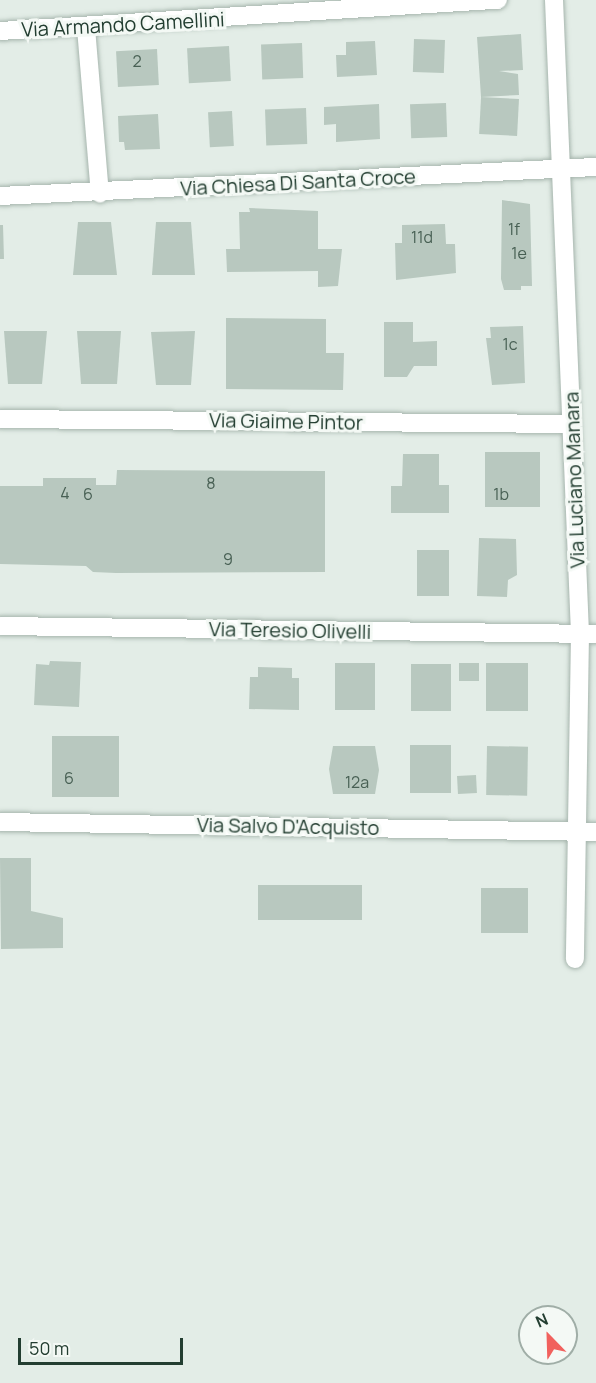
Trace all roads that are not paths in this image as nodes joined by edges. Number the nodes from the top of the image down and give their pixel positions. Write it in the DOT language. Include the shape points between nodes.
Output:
graph roads {
  1 [pos="498,0"];
  2 [pos="554,0"];
  3 [pos="86,28"];
  4 [pos="0,31"];
  5 [pos="596,166"];
  6 [pos="564,167"];
  7 [pos="100,193"];
  8 [pos="0,196"];
  9 [pos="0,419"];
  10 [pos="571,424"];
  11 [pos="0,626"];
  12 [pos="588,634"];
  13 [pos="0,822"];
  14 [pos="577,832"];
  15 [pos="596,832"];
  16 [pos="575,959"];
  1 -- 3 [label="street, Via Armando Camellini"];
  2 -- 6 [label="street, Via Luciano Manara"];
  3 -- 4 [label="street, Via Armando Camellini"];
  3 -- 7 [label="street"];
  5 -- 6 [label="street, Via Chiesa Di Santa Croce"];
  6 -- 7 [label="street, Via Chiesa Di Santa Croce"];
  6 -- 10 [label="street, Via Luciano Manara"];
  7 -- 8 [label="street, Via Chiesa Di Santa Croce"];
  9 -- 10 [label="street, Via Giaime Pintor"];
  10 -- 12 [label="street, Via Luciano Manara"];
  11 -- 12 [label="street, Via Teresio Olivelli"];
  12 -- 14 [label="street, Via Luciano Manara"];
  13 -- 14 [label="street, Via Salvo D'Acquisto"];
  14 -- 15 [label="street, Via Salvo D'Acquisto"];
  14 -- 16 [label="street, Via Luciano Manara"];
}
